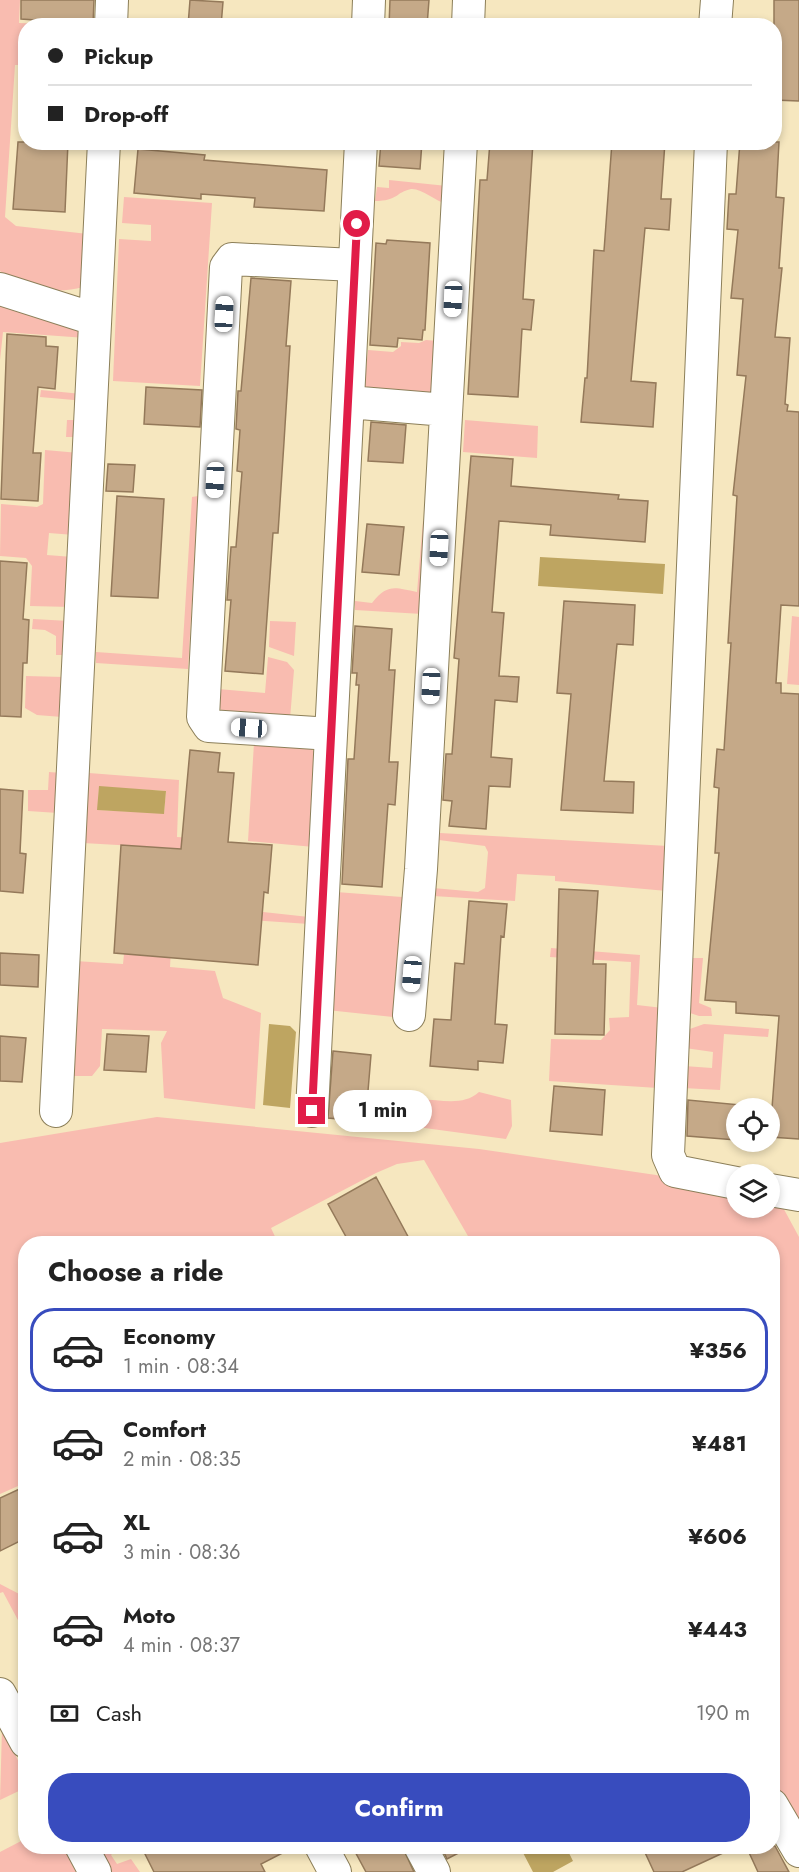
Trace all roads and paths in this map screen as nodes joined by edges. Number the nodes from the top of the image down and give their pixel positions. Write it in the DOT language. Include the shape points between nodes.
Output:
graph roads {
  1 [pos="112,0"];
  2 [pos="369,0"];
  3 [pos="469,0"];
  4 [pos="717,0"];
  5 [pos="111,18"];
  6 [pos="368,18"];
  7 [pos="468,18"];
  8 [pos="716,18"];
  9 [pos="104,150"];
  10 [pos="361,150"];
  11 [pos="461,150"];
  12 [pos="711,150"];
  13 [pos="354,266"];
  14 [pos="0,289"];
  15 [pos="94,319"];
  16 [pos="348,402"];
  17 [pos="446,411"];
  18 [pos="331,734"];
  19 [pos="409,1016"];
  20 [pos="56,1111"];
  21 [pos="312,1111"];
  22 [pos="726,1181"];
  23 [pos="780,1192"];
  24 [pos="799,1196"];
  25 [pos="0,1694"];
  26 [pos="18,1727"];
  27 [pos="780,1819"];
  28 [pos="799,1851"];
  29 [pos="85,1854"];
  30 [pos="325,1854"];
  31 [pos="424,1854"];
  32 [pos="95,1872"];
  33 [pos="335,1872"];
  34 [pos="434,1872"];
  1 -- 5 [label="street"];
  2 -- 6 [label="street"];
  3 -- 7 [label="street"];
  4 -- 8 [label="street"];
  9 -- 15 [label="street"];
  10 -- 13 [label="street"];
  11 -- 17 [label="street"];
  12 -- 22 [label="street" via="668,1155 675,1171"];
  13 -- 16 [label="street"];
  13 -- 18 [label="street" via="232,259 226,267 203,717 208,726"];
  14 -- 15 [label="street"];
  15 -- 20 [label="street"];
  16 -- 17 [label="street"];
  16 -- 18 [label="street"];
  17 -- 19 [label="street" via="421,869"];
  18 -- 21 [label="street"];
  23 -- 24 [label="street"];
  25 -- 26 [label="street"];
  27 -- 28 [label="street"];
  29 -- 32 [label="street"];
  30 -- 33 [label="street"];
  31 -- 34 [label="street"];
}
